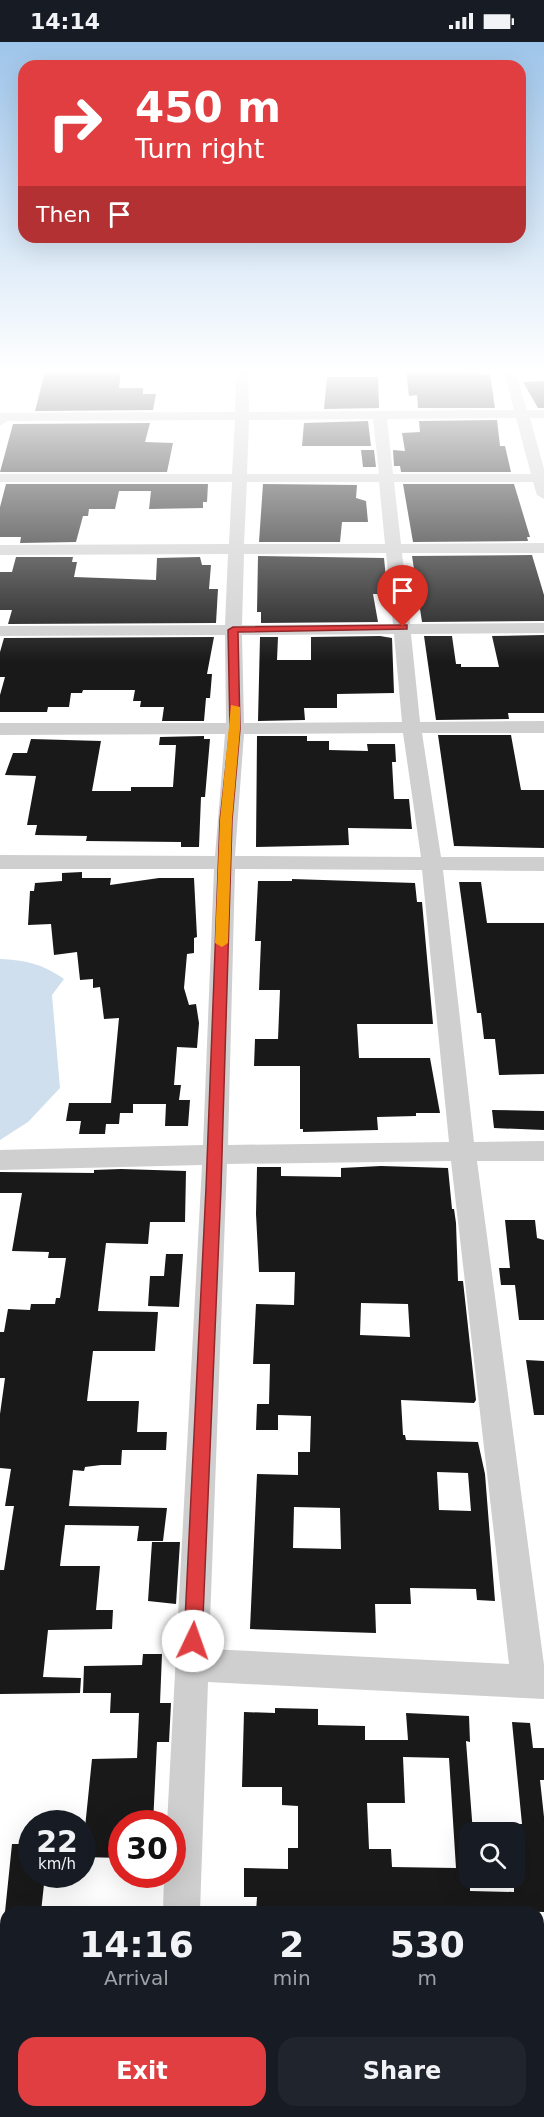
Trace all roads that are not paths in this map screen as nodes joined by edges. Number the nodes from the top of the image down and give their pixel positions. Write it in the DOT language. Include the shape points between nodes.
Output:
graph roads {
  1 [pos="238,469"];
  2 [pos="384,469"];
  3 [pos="238,476"];
  4 [pos="385,476"];
  5 [pos="0,478"];
  6 [pos="542,478"];
  7 [pos="544,495"];
  8 [pos="236,549"];
  9 [pos="544,549"];
  10 [pos="0,550"];
  11 [pos="393,550"];
  12 [pos="403,627"];
  13 [pos="544,628"];
  14 [pos="233,630"];
  15 [pos="0,632"];
  16 [pos="544,727"];
  17 [pos="412,728"];
  18 [pos="0,729"];
  19 [pos="235,729"];
  20 [pos="0,862"];
  21 [pos="224,864"];
  22 [pos="432,864"];
  23 [pos="544,864"];
  24 [pos="544,1151"];
  25 [pos="463,1152"];
  26 [pos="215,1155"];
  27 [pos="0,1160"];
  28 [pos="192,1665"];
  29 [pos="536,1682"];
  30 [pos="181,1906"];
  1 -- 3 [label="street"];
  2 -- 4 [label="street"];
  3 -- 4 [label="street"];
  3 -- 5 [label="street"];
  3 -- 8 [label="street"];
  4 -- 6 [label="street"];
  4 -- 11 [label="street"];
  6 -- 7 [label="street"];
  8 -- 10 [label="street"];
  8 -- 11 [label="street"];
  8 -- 14 [label="street"];
  9 -- 11 [label="street"];
  11 -- 12 [label="street"];
  12 -- 13 [label="street"];
  12 -- 14 [label="street"];
  12 -- 17 [label="street"];
  14 -- 15 [label="street"];
  14 -- 19 [label="street"];
  16 -- 17 [label="street"];
  17 -- 19 [label="street"];
  17 -- 22 [label="street"];
  18 -- 19 [label="street"];
  19 -- 21 [label="street"];
  20 -- 21 [label="street"];
  21 -- 22 [label="street"];
  21 -- 26 [label="street"];
  22 -- 23 [label="street"];
  22 -- 25 [label="street"];
  24 -- 25 [label="street"];
  25 -- 26 [label="street"];
  25 -- 29 [label="street"];
  26 -- 27 [label="street"];
  26 -- 28 [label="street"];
  28 -- 29 [label="street"];
  28 -- 30 [label="street"];
}
